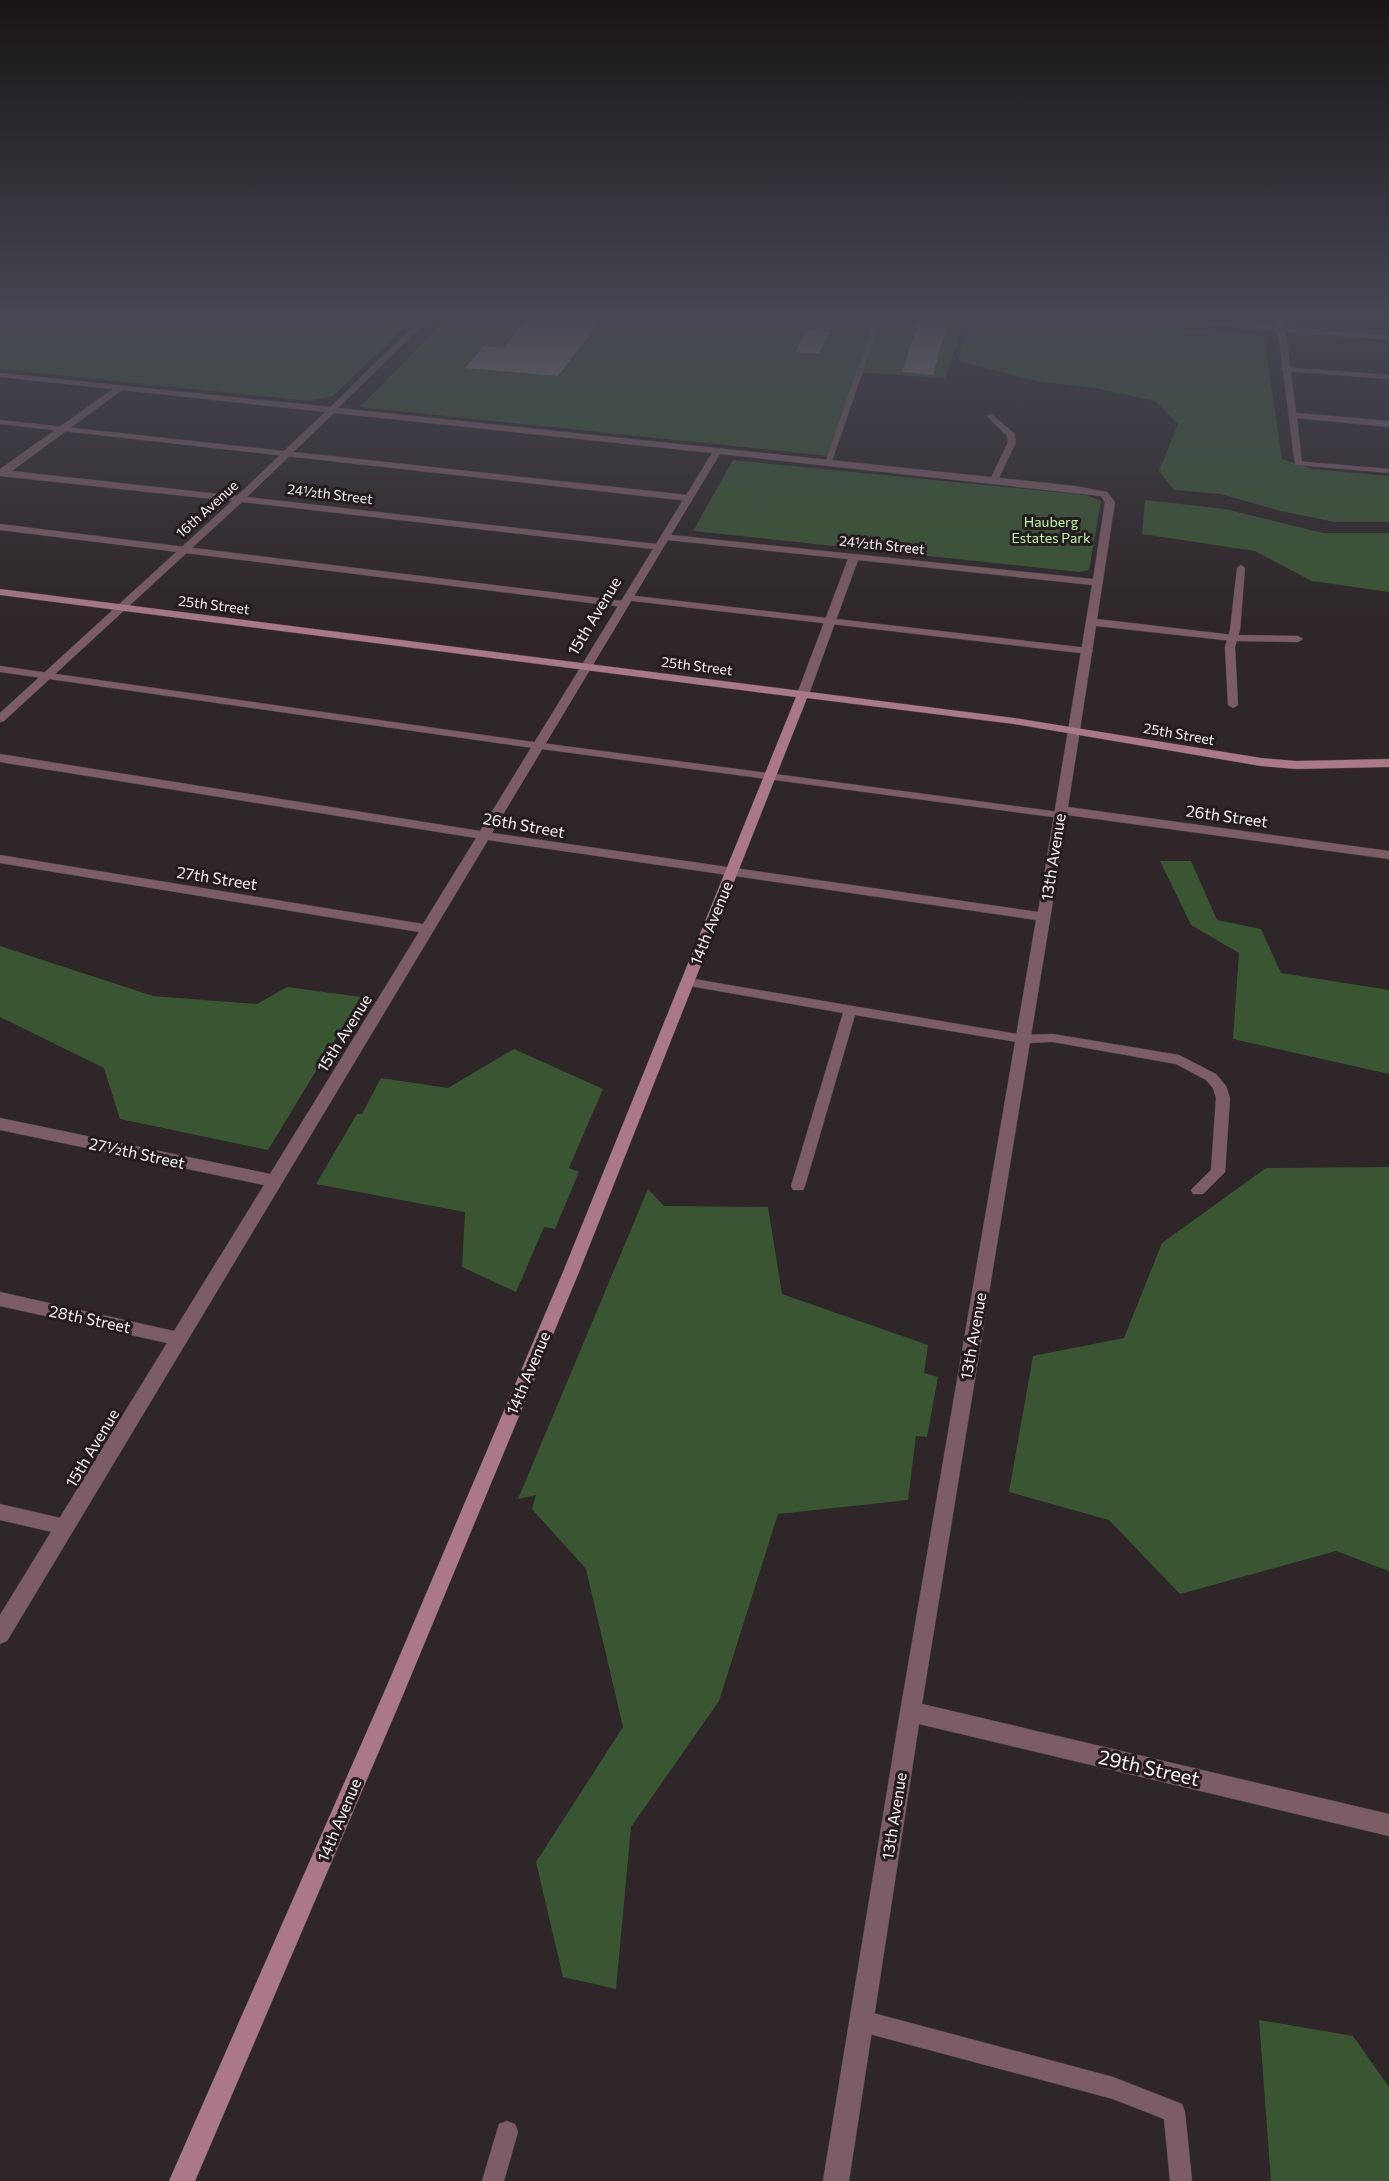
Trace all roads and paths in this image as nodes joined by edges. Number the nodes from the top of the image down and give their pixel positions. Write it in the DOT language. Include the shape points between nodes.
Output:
graph roads {
  1 [pos="78,418"];
  2 [pos="326,418"];
  3 [pos="409,418"];
  4 [pos="843,418"];
  5 [pos="993,418"];
  6 [pos="1291,418"];
  7 [pos="1321,418"];
  8 [pos="0,422"];
  9 [pos="1389,424"];
  10 [pos="62,429"];
  11 [pos="718,450"];
  12 [pos="288,454"];
  13 [pos="828,461"];
  14 [pos="1298,463"];
  15 [pos="1389,471"];
  16 [pos="1,473"];
  17 [pos="994,480"];
  18 [pos="688,498"];
  19 [pos="240,499"];
  20 [pos="0,527"];
  21 [pos="661,542"];
  22 [pos="184,549"];
  23 [pos="854,557"];
  24 [pos="1241,568"];
  25 [pos="1098,582"];
  26 [pos="0,592"];
  27 [pos="625,601"];
  28 [pos="121,608"];
  29 [pos="829,621"];
  30 [pos="1092,622"];
  31 [pos="1233,638"];
  32 [pos="1298,639"];
  33 [pos="1088,651"];
  34 [pos="585,667"];
  35 [pos="0,669"];
  36 [pos="47,676"];
  37 [pos="803,694"];
  38 [pos="1233,705"];
  39 [pos="0,719"];
  40 [pos="1075,730"];
  41 [pos="538,746"];
  42 [pos="0,758"];
  43 [pos="1389,763"];
  44 [pos="770,776"];
  45 [pos="1060,812"];
  46 [pos="484,836"];
  47 [pos="1389,855"];
  48 [pos="0,859"];
  49 [pos="731,873"];
  50 [pos="1044,917"];
  51 [pos="429,929"];
  52 [pos="688,982"];
  53 [pos="850,1011"];
  54 [pos="1023,1039"];
  55 [pos="0,1124"];
  56 [pos="274,1181"];
  57 [pos="798,1186"];
  58 [pos="1198,1190"];
  59 [pos="0,1299"];
  60 [pos="179,1339"];
  61 [pos="0,1512"];
  62 [pos="65,1527"];
  63 [pos="0,1634"];
  64 [pos="910,1712"];
  65 [pos="1389,1825"];
  66 [pos="862,2021"];
  67 [pos="507,2132"];
  68 [pos="182,2181"];
  69 [pos="493,2181"];
  70 [pos="836,2181"];
  71 [pos="1181,2181"];
  1 -- 10 [label="street"];
  2 -- 12 [label="street, 16th Avenue"];
  3 -- 11 [label="street"];
  4 -- 13 [label="lane"];
  5 -- 17 [label="lane" via="1011,435 1012,442"];
  6 -- 14 [label="street"];
  7 -- 9 [label="street"];
  8 -- 10 [label="lane"];
  10 -- 12 [label="lane"];
  10 -- 16 [label="street"];
  11 -- 13 [label="street"];
  11 -- 18 [label="street, 15th Avenue"];
  12 -- 18 [label="lane"];
  12 -- 19 [label="street, 16th Avenue"];
  13 -- 17 [label="street"];
  14 -- 15 [label="lane"];
  16 -- 19 [label="street, 24½th Street"];
  17 -- 25 [label="street, 13th Avenue" via="1104,494 1110,508"];
  18 -- 21 [label="street, 15th Avenue"];
  19 -- 21 [label="street, 24½th Street"];
  19 -- 22 [label="street, 16th Avenue"];
  20 -- 22 [label="lane"];
  21 -- 23 [label="street, 24½th Street"];
  21 -- 27 [label="street, 15th Avenue"];
  22 -- 27 [label="lane"];
  22 -- 28 [label="street, 16th Avenue"];
  23 -- 25 [label="street, 24½th Street"];
  23 -- 29 [label="street, 14th Avenue"];
  24 -- 31 [label="lane"];
  25 -- 30 [label="street, 13th Avenue"];
  26 -- 28 [label="street, 25th Street"];
  27 -- 29 [label="lane"];
  27 -- 34 [label="street, 15th Avenue"];
  28 -- 34 [label="street, 25th Street"];
  28 -- 36 [label="street, 16th Avenue"];
  29 -- 33 [label="lane"];
  29 -- 37 [label="street, 14th Avenue"];
  30 -- 31 [label="street"];
  30 -- 33 [label="street, 13th Avenue"];
  31 -- 32 [label="street"];
  31 -- 38 [label="lane"];
  33 -- 40 [label="street, 13th Avenue"];
  34 -- 37 [label="street, 25th Street"];
  34 -- 41 [label="street, 15th Avenue"];
  35 -- 36 [label="lane"];
  36 -- 39 [label="street, 16th Avenue"];
  36 -- 41 [label="lane"];
  37 -- 40 [label="street, 25th Street"];
  37 -- 44 [label="street, 14th Avenue"];
  40 -- 43 [label="street, 25th Street" via="1261,762"];
  40 -- 45 [label="street, 13th Avenue"];
  41 -- 44 [label="lane"];
  41 -- 46 [label="street, 15th Avenue"];
  42 -- 46 [label="street, 26th Street"];
  44 -- 45 [label="lane"];
  44 -- 49 [label="street, 14th Avenue"];
  45 -- 47 [label="street, 26th Street"];
  45 -- 50 [label="street, 13th Avenue"];
  46 -- 49 [label="street, 26th Street"];
  46 -- 51 [label="street, 15th Avenue"];
  48 -- 51 [label="street, 27th Street"];
  49 -- 50 [label="street, 26th Street"];
  49 -- 52 [label="street, 14th Avenue"];
  50 -- 54 [label="street, 13th Avenue"];
  51 -- 56 [label="street, 15th Avenue"];
  52 -- 53 [label="lane"];
  52 -- 68 [label="street, 14th Avenue" via="393,1695"];
  53 -- 54 [label="lane"];
  53 -- 57 [label="lane"];
  54 -- 58 [label="lane" via="1053,1038 1179,1060 1211,1077 1223,1098 1218,1172"];
  54 -- 64 [label="street, 13th Avenue"];
  55 -- 56 [label="street, 27½th Street"];
  56 -- 60 [label="street, 15th Avenue"];
  59 -- 60 [label="street, 28th Street"];
  60 -- 62 [label="street, 15th Avenue"];
  61 -- 62 [label="lane"];
  62 -- 63 [label="street, 15th Avenue"];
  64 -- 65 [label="street, 29th Street"];
  64 -- 66 [label="street, 13th Avenue"];
  66 -- 70 [label="street, 13th Avenue"];
  66 -- 71 [label="lane" via="1113,2088 1174,2112"];
  67 -- 69 [label="lane"];
}
